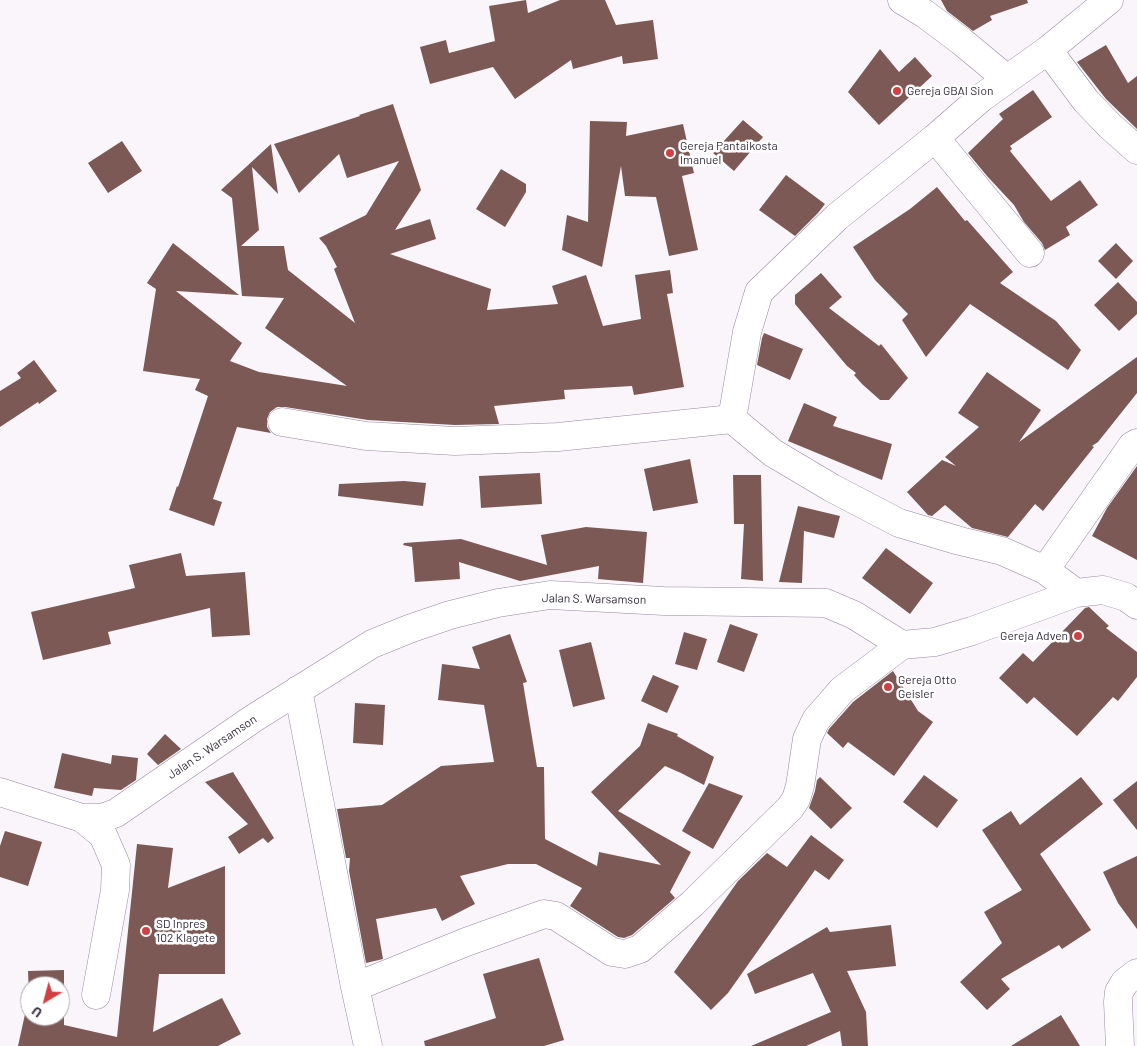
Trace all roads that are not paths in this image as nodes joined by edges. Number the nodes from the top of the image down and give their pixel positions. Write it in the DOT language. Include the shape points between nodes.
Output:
graph roads {
  1 [pos="902,0"];
  2 [pos="1109,0"];
  3 [pos="1048,50"];
  4 [pos="1007,79"];
  5 [pos="935,138"];
  6 [pos="1137,150"];
  7 [pos="1030,253"];
  8 [pos="732,419"];
  9 [pos="282,422"];
  10 [pos="1137,442"];
  11 [pos="1045,570"];
  12 [pos="1076,594"];
  13 [pos="1137,605"];
  14 [pos="902,644"];
  15 [pos="298,690"];
  16 [pos="0,792"];
  17 [pos="82,818"];
  18 [pos="1137,973"];
  19 [pos="355,987"];
  20 [pos="96,995"];
  21 [pos="368,1046"];
  22 [pos="1120,1046"];
  1 -- 4 [label="street" via="925,14"];
  2 -- 3 [label="street"];
  3 -- 4 [label="street"];
  3 -- 6 [label="street" via="1086,101"];
  4 -- 5 [label="street"];
  5 -- 7 [label="street"];
  5 -- 8 [label="street" via="837,216 759,292 747,332"];
  8 -- 9 [label="street" via="558,437 455,441 366,436"];
  8 -- 11 [label="street" via="773,453 899,523 1002,551"];
  10 -- 11 [label="street"];
  11 -- 12 [label="street"];
  12 -- 13 [label="street" via="1103,590 1126,596"];
  12 -- 14 [label="street" via="935,642"];
  14 -- 15 [label="street, Jalan S. Warsamson" via="854,615 826,603 550,596 479,608 409,628 372,644"];
  14 -- 19 [label="street" via="842,690 816,720 807,739 800,786 790,808 692,904 640,949 625,954 612,952 556,916 544,914"];
  15 -- 17 [label="street, Jalan S. Warsamson" via="116,813 102,818"];
  15 -- 19 [label="street"];
  16 -- 17 [label="street, Jalan S. Warsamson"];
  17 -- 20 [label="street" via="103,835 116,865 115,890"];
  18 -- 22 [label="street" via="1125,982 1120,992"];
  19 -- 21 [label="street"];
}
